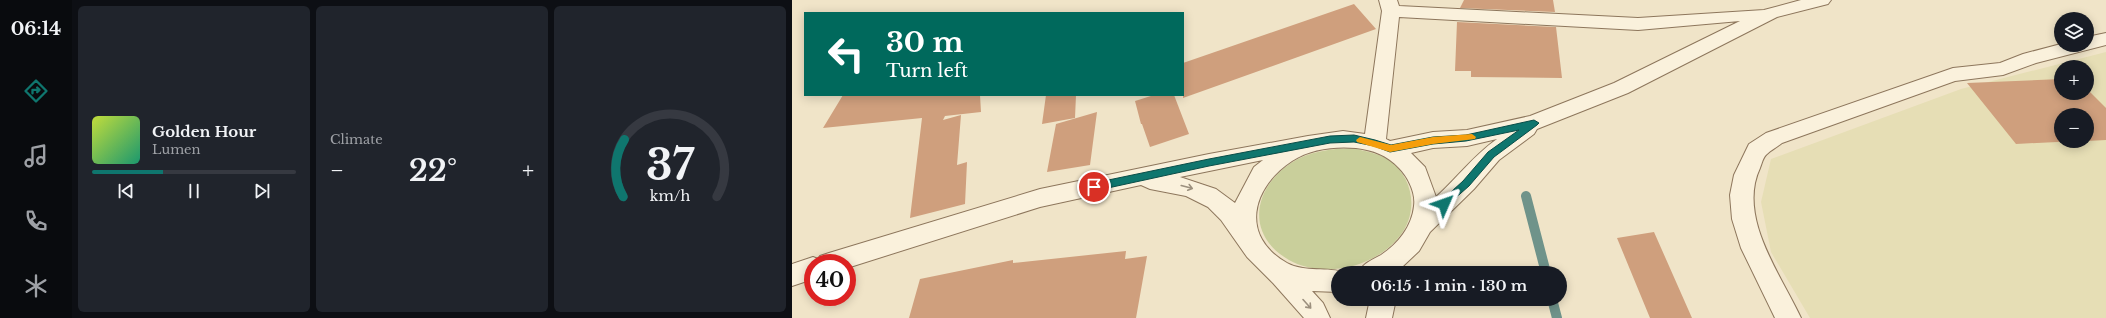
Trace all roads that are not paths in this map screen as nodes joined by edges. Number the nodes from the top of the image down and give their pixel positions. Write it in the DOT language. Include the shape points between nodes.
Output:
graph roads {
  1 [pos="1822,0"];
  2 [pos="1389,6"];
  3 [pos="1771,13"];
  4 [pos="2106,39"];
  5 [pos="2094,42"];
  6 [pos="2054,52"];
  7 [pos="1534,123"];
  8 [pos="1308,144"];
  9 [pos="1383,146"];
  10 [pos="1135,178"];
  11 [pos="1422,224"];
  12 [pos="1257,254"];
  13 [pos="856,255"];
  14 [pos="1391,266"];
  15 [pos="1277,270"];
  16 [pos="804,271"];
  17 [pos="792,276"];
  18 [pos="1331,281"];
  19 [pos="1381,306"];
  20 [pos="1317,318"];
  21 [pos="1379,318"];
  22 [pos="1788,318"];
  1 -- 3 [label="street"];
  2 -- 3 [label="street" via="1638,24"];
  2 -- 9 [label="street"];
  3 -- 7 [label="street" via="1621,88"];
  4 -- 5 [label="street"];
  6 -- 22 [label="street" via="2003,69 1953,75 1929,82 1774,138 1756,150 1745,175 1741,195 1744,218 1753,248"];
  7 -- 9 [label="street" via="1466,138"];
  7 -- 11 [label="street" via="1491,154 1466,183"];
  8 -- 9 [label="street" via="1330,139 1354,139"];
  8 -- 10 [label="street"];
  8 -- 12 [label="street" via="1284,155 1264,171 1251,190 1244,219 1246,234"];
  9 -- 11 [label="street" via="1410,163 1422,180 1426,202"];
  10 -- 12 [label="street, one-way" via="1202,191 1224,208"];
  10 -- 13 [label="street" via="1040,198"];
  11 -- 14 [label="street" via="1410,244"];
  12 -- 15 [label="street"];
  15 -- 18 [label="street" via="1298,279"];
  15 -- 20 [label="street, one-way" via="1314,311"];
  16 -- 17 [label="street"];
  19 -- 21 [label="street"];
}
